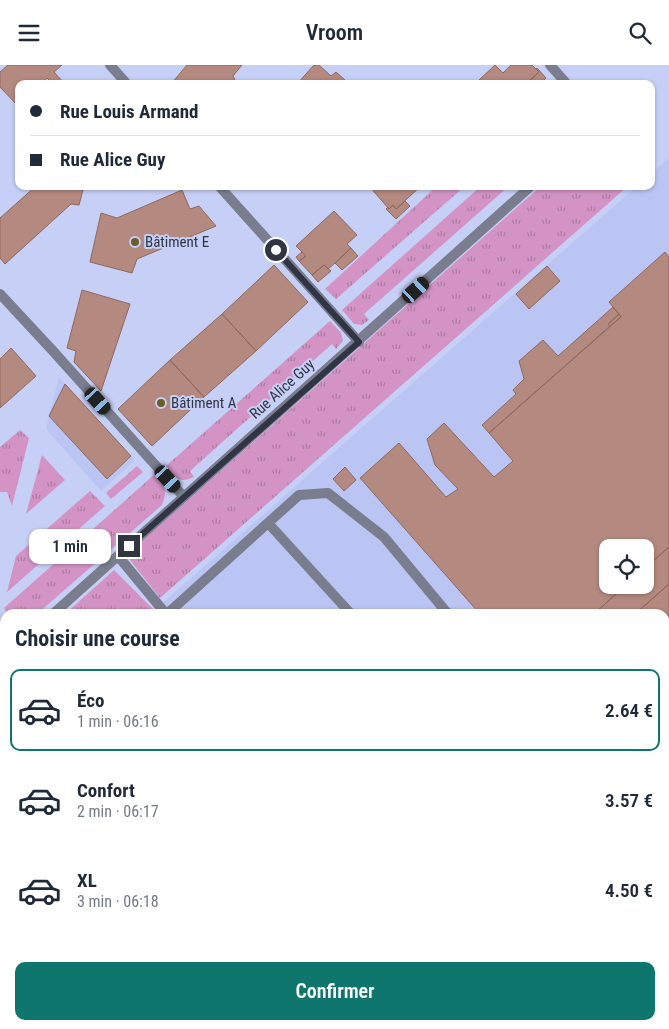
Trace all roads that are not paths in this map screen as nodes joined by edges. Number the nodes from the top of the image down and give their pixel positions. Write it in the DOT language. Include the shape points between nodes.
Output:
graph roads {
  1 [pos="110,65"];
  2 [pos="550,65"];
  3 [pos="123,80"];
  4 [pos="563,80"];
  5 [pos="223,190"];
  6 [pos="527,190"];
  7 [pos="0,294"];
  8 [pos="359,342"];
  9 [pos="184,497"];
  10 [pos="268,523"];
  11 [pos="118,556"];
  12 [pos="59,609"];
  13 [pos="162,609"];
  14 [pos="172,609"];
  15 [pos="346,609"];
  16 [pos="444,609"];
  1 -- 3 [label="street"];
  2 -- 4 [label="street"];
  5 -- 8 [label="street"];
  6 -- 8 [label="street, Rue Alice Guy"];
  7 -- 9 [label="street"];
  8 -- 9 [label="street, Rue Alice Guy"];
  9 -- 11 [label="street, Rue Alice Guy"];
  10 -- 14 [label="street"];
  10 -- 15 [label="street"];
  10 -- 16 [label="street" via="299,495 328,493 384,537"];
  11 -- 12 [label="street, Rue Alice Guy"];
  11 -- 13 [label="street"];
}
